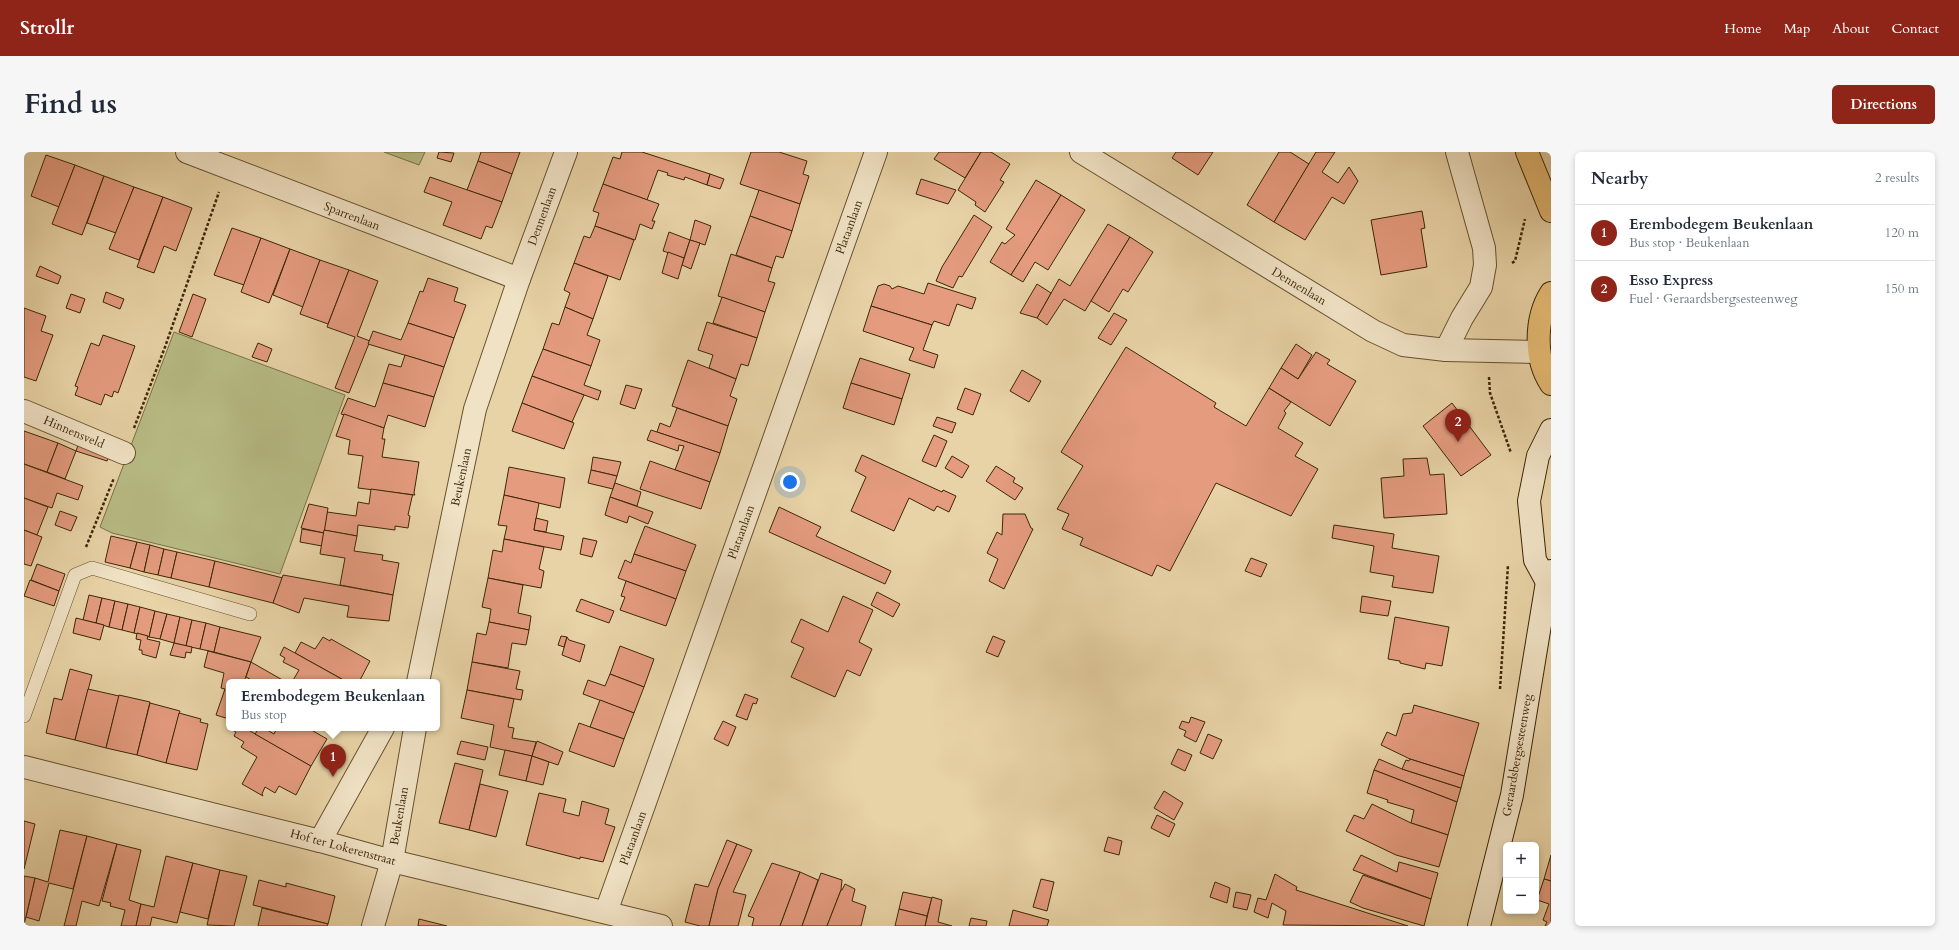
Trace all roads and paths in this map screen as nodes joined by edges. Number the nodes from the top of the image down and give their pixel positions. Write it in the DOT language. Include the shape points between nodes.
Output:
graph roads {
  1 [pos="186,152"];
  2 [pos="566,152"];
  3 [pos="876,152"];
  4 [pos="1081,152"];
  5 [pos="1457,152"];
  6 [pos="1527,152"];
  7 [pos="227,169"];
  8 [pos="1551,211"];
  9 [pos="519,279"];
  10 [pos="1551,293"];
  11 [pos="1446,350"];
  12 [pos="1539,352"];
  13 [pos="1551,384"];
  14 [pos="24,411"];
  15 [pos="1551,430"];
  16 [pos="124,453"];
  17 [pos="1508,561"];
  18 [pos="75,576"];
  19 [pos="1550,579"];
  20 [pos="250,614"];
  21 [pos="417,679"];
  22 [pos="1500,696"];
  23 [pos="24,716"];
  24 [pos="381,731"];
  25 [pos="414,731"];
  26 [pos="24,768"];
  27 [pos="320,841"];
  28 [pos="392,861"];
  29 [pos="606,912"];
  30 [pos="373,926"];
  31 [pos="661,926"];
  32 [pos="1479,926"];
  1 -- 7 [label="street, Sparrenlaan"];
  2 -- 9 [label="street, Dennenlaan"];
  3 -- 29 [label="street, Plataanlaan"];
  4 -- 11 [label="street, Dennenlaan" via="1373,331 1402,345"];
  5 -- 11 [label="street" via="1484,248 1485,265 1481,287"];
  6 -- 8 [label="highway"];
  7 -- 9 [label="street, Sparrenlaan"];
  7 -- 16 [label="path" via="165,347"];
  9 -- 21 [label="street, Beukenlaan" via="476,409"];
  10 -- 12 [label="highway" via="1539,325"];
  11 -- 12 [label="street, Dennenlaan"];
  12 -- 13 [label="highway"];
  14 -- 16 [label="street, Hinnensveld"];
  15 -- 19 [label="street, Geraardsbergsesteenweg" via="1538,456 1529,501 1535,560"];
  16 -- 18 [label="path"];
  17 -- 22 [label="path"];
  18 -- 20 [label="lane" via="92,568"];
  18 -- 23 [label="lane"];
  19 -- 32 [label="street, Geraardsbergsesteenweg" via="1512,795"];
  24 -- 27 [label="street"];
  25 -- 28 [label="street, Beukenlaan"];
  26 -- 27 [label="street, Hof ter Lokerenstraat"];
  27 -- 28 [label="street, Hof ter Lokerenstraat"];
  28 -- 29 [label="street, Hof ter Lokerenstraat"];
  28 -- 30 [label="street, Beukenlaan"];
  29 -- 31 [label="street, Hof ter Lokerenstraat"];
}
